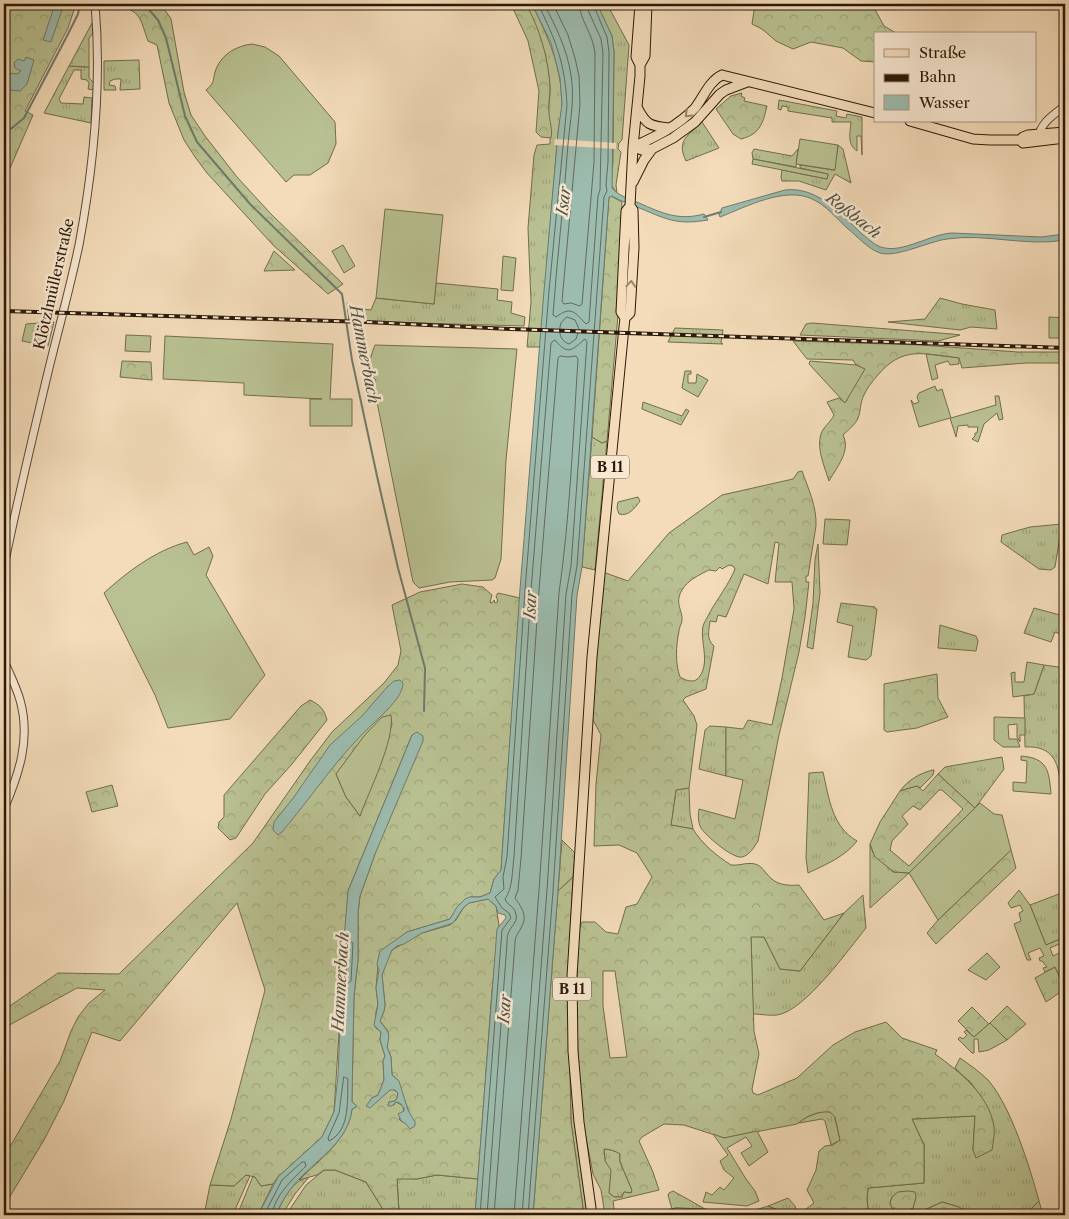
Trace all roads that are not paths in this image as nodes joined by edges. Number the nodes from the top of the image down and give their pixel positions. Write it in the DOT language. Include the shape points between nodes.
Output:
graph roads {
  1 [pos="95,4"];
  2 [pos="640,4"];
  3 [pos="647,4"];
  4 [pos="640,65"];
  5 [pos="722,75"];
  6 [pos="747,82"];
  7 [pos="637,106"];
  8 [pos="1065,106"];
  9 [pos="707,109"];
  10 [pos="874,112"];
  11 [pos="914,122"];
  12 [pos="670,128"];
  13 [pos="1065,132"];
  14 [pos="1039,138"];
  15 [pos="1065,138"];
  16 [pos="633,147"];
  17 [pos="652,150"];
  18 [pos="631,188"];
  19 [pos="4,566"];
  20 [pos="4,660"];
  21 [pos="4,810"];
  22 [pos="592,1215"];
  1 -- 19 [label="street, Klötzlmüllerstraße" via="98,92 83,220"];
  2 -- 4 [label="main road" via="636,57"];
  3 -- 4 [label="main road" via="645,56"];
  4 -- 7 [label="main road"];
  5 -- 6 [label="main road"];
  5 -- 9 [label="main road"];
  5 -- 12 [label="main road, one-way" via="714,80 694,108"];
  6 -- 9 [label="main road" via="720,94"];
  6 -- 10 [label="main road"];
  7 -- 12 [label="main road" via="644,120 652,126"];
  7 -- 16 [label="main road, B 11"];
  8 -- 14 [label="street" via="1045,122"];
  9 -- 17 [label="main road" via="687,129"];
  11 -- 14 [label="main road" via="982,140 1020,140 1023,136"];
  12 -- 16 [label="main road"];
  13 -- 14 [label="main road"];
  14 -- 15 [label="main road"];
  16 -- 17 [label="main road"];
  16 -- 18 [label="main road, B 11"];
  17 -- 18 [label="main road"];
  18 -- 22 [label="main road, B 11" via="630,206 626,211 621,312 625,318 592,657 572,976 578,1113"];
  20 -- 21 [label="street" via="20,700 25,736 21,763"];
}
